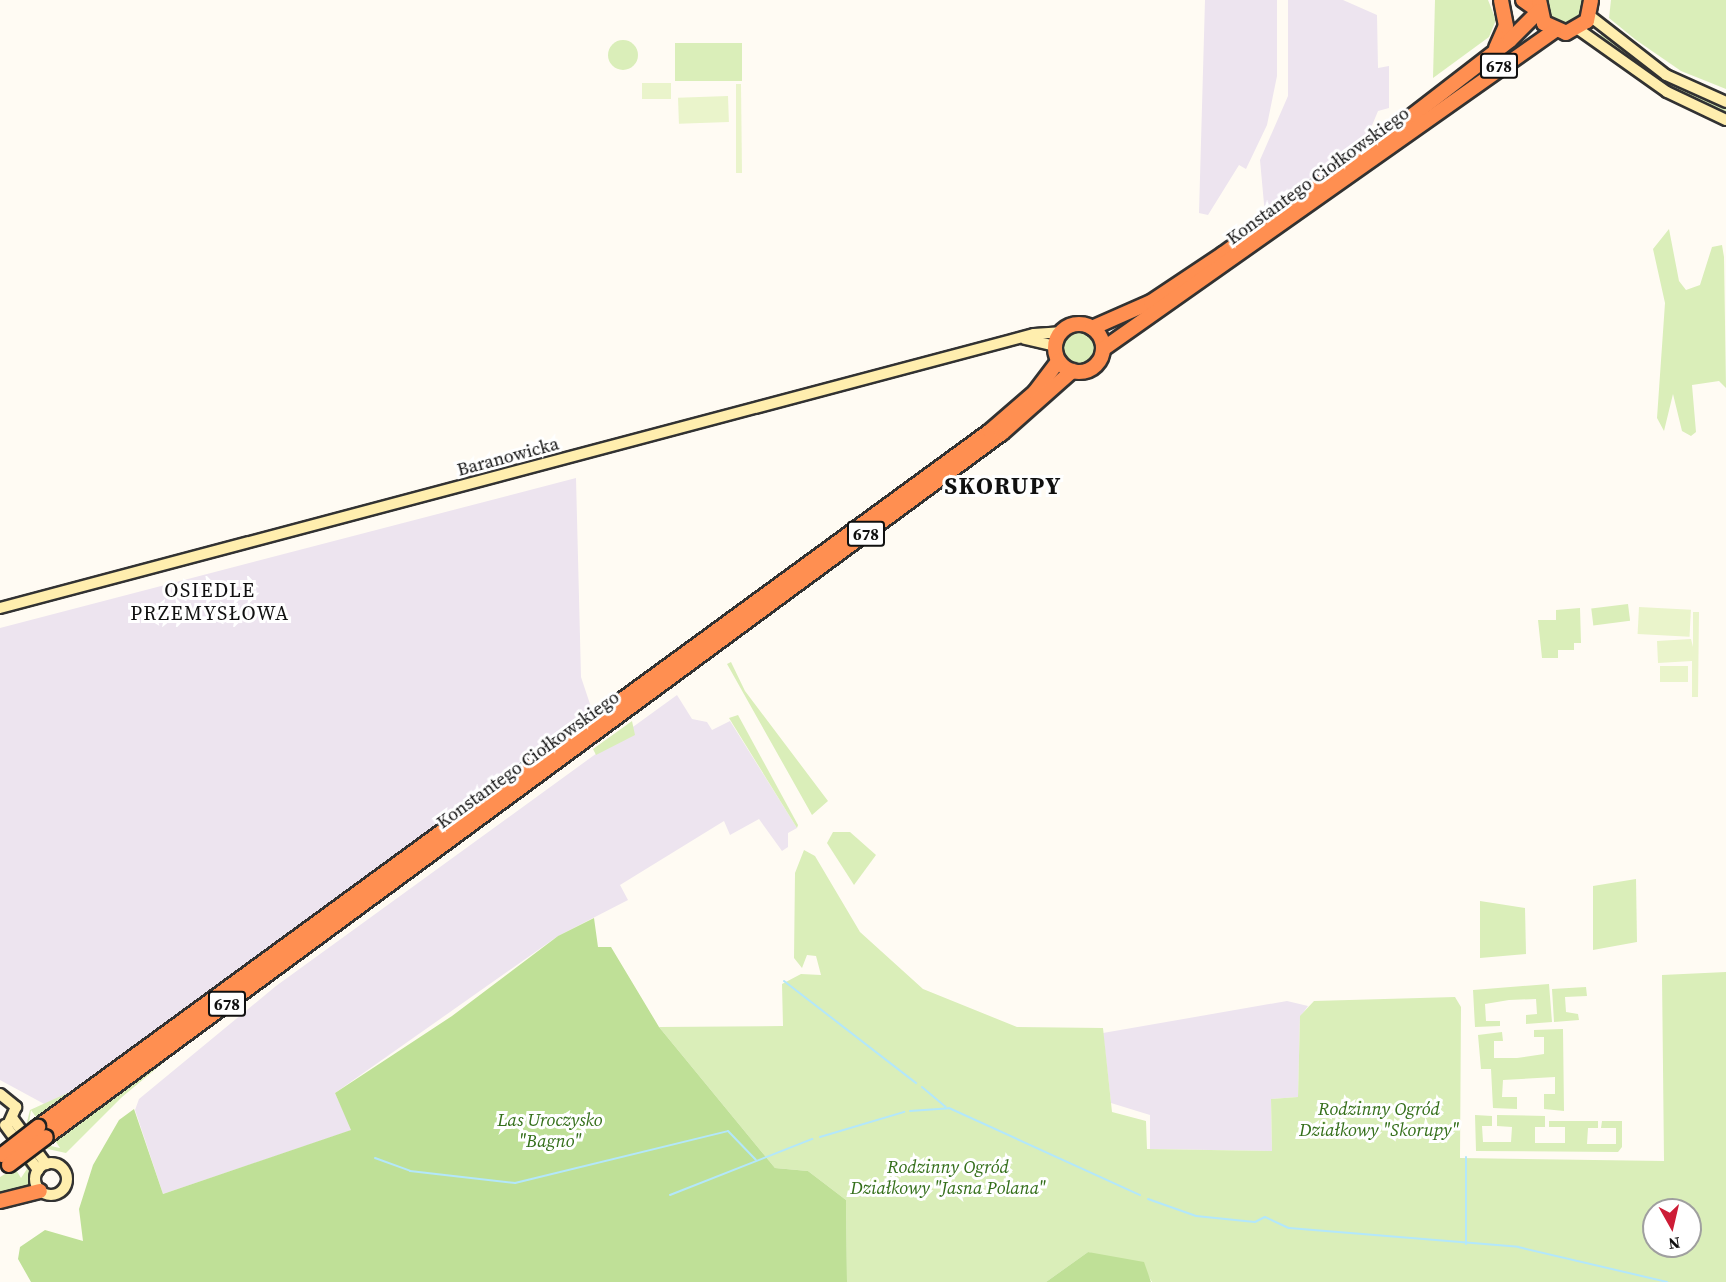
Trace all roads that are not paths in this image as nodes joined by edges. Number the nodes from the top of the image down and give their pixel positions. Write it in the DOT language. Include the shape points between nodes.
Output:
graph roads {
  1 [pos="1501,0"];
  2 [pos="1523,0"];
  3 [pos="1591,0"];
  4 [pos="1539,5"];
  5 [pos="1590,16"];
  6 [pos="1578,29"];
  7 [pos="1554,31"];
  8 [pos="1495,50"];
  9 [pos="1726,102"];
  10 [pos="1726,120"];
  11 [pos="1092,328"];
  12 [pos="1060,332"];
  13 [pos="1024,339"];
  14 [pos="1055,346"];
  15 [pos="1102,349"];
  16 [pos="1058,361"];
  17 [pos="1072,370"];
  18 [pos="0,608"];
  19 [pos="700,640"];
  20 [pos="708,652"];
  21 [pos="0,1094"];
  22 [pos="6,1123"];
  23 [pos="42,1132"];
  24 [pos="3,1162"];
  25 [pos="42,1167"];
  26 [pos="40,1191"];
  27 [pos="0,1201"];
  1 -- 8 [label="highway" via="1506,26"];
  2 -- 4 [label="highway"];
  3 -- 5 [label="highway"];
  4 -- 7 [label="highway"];
  4 -- 8 [label="highway, Konstantego Ciołkowskiego / 678"];
  5 -- 6 [label="highway"];
  5 -- 9 [label="street" via="1666,75"];
  6 -- 7 [label="highway"];
  6 -- 10 [label="street" via="1667,92"];
  7 -- 15 [label="highway, Konstantego Ciołkowskiego / 678"];
  8 -- 11 [label="highway, Konstantego Ciołkowskiego / 678" via="1198,273 1136,311"];
  11 -- 12 [label="highway, 678" via="1072,325"];
  11 -- 15 [label="highway"];
  12 -- 13 [label="street, Baranowicka"];
  12 -- 14 [label="highway"];
  13 -- 14 [label="street, Baranowicka"];
  13 -- 18 [label="street, Baranowicka"];
  14 -- 16 [label="highway"];
  15 -- 17 [label="highway, 678" via="1091,368"];
  16 -- 17 [label="highway"];
  16 -- 19 [label="highway, Konstantego Ciołkowskiego / 678" via="1035,392 990,431"];
  17 -- 20 [label="highway, Konstantego Ciołkowskiego / 678" via="1025,416"];
  19 -- 20 [label="highway"];
  19 -- 23 [label="highway, Konstantego Ciołkowskiego / 678"];
  20 -- 23 [label="highway, Konstantego Ciołkowskiego / 678"];
  21 -- 22 [label="street" via="14,1101"];
  22 -- 25 [label="street"];
  23 -- 24 [label="highway, Konstantego Ciołkowskiego / 678, bridge"];
  25 -- 26 [label="street"];
  25 -- 26 [label="street" via="61,1166 67,1180 59,1193"];
  26 -- 27 [label="highway"];
}
